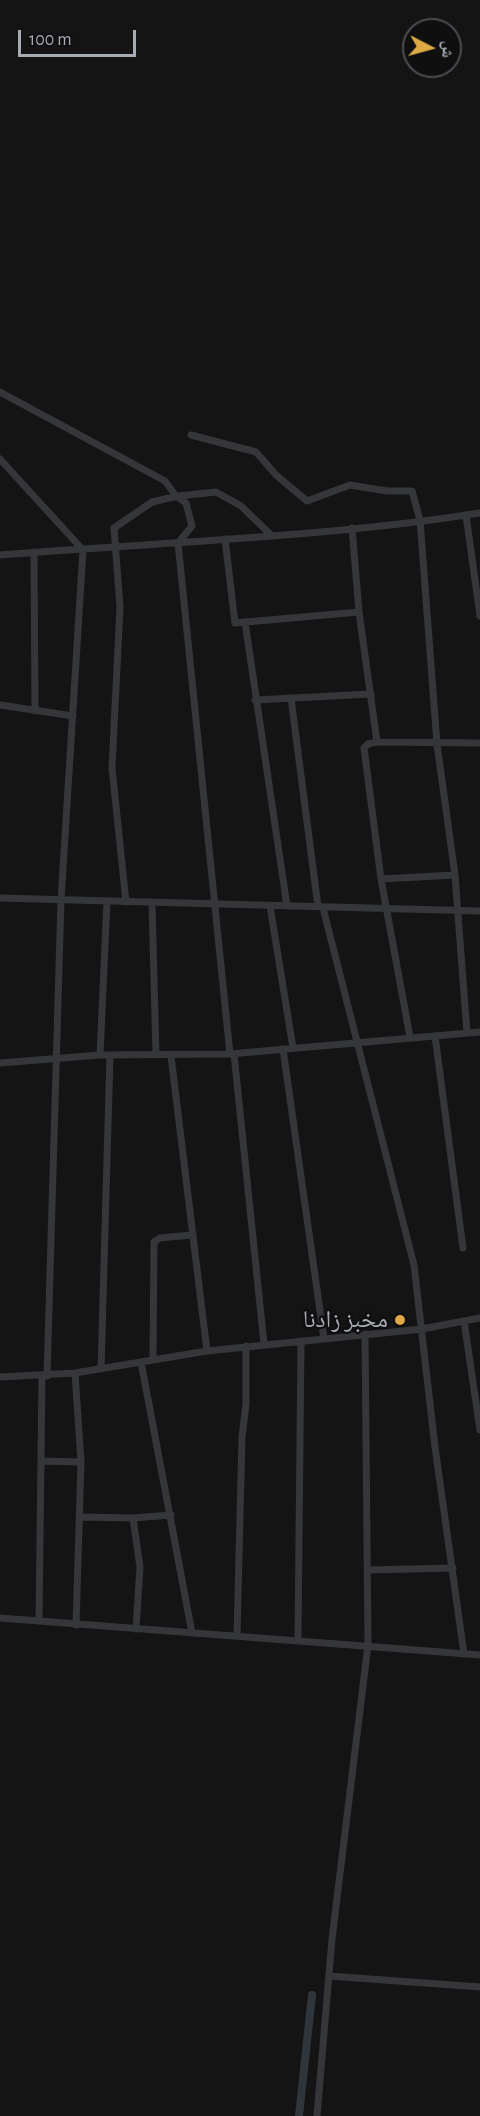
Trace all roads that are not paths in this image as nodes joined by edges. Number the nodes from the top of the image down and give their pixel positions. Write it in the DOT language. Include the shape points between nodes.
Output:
graph roads {
  1 [pos="0,392"];
  2 [pos="191,435"];
  3 [pos="0,459"];
  4 [pos="176,496"];
  5 [pos="480,513"];
  6 [pos="466,515"];
  7 [pos="420,520"];
  8 [pos="352,528"];
  9 [pos="272,535"];
  10 [pos="225,539"];
  11 [pos="178,543"];
  12 [pos="118,549"];
  13 [pos="83,550"];
  14 [pos="34,552"];
  15 [pos="0,555"];
  16 [pos="359,612"];
  17 [pos="480,616"];
  18 [pos="245,622"];
  19 [pos="371,694"];
  20 [pos="291,698"];
  21 [pos="255,700"];
  22 [pos="0,705"];
  23 [pos="35,711"];
  24 [pos="73,716"];
  25 [pos="377,742"];
  26 [pos="480,743"];
  27 [pos="437,744"];
  28 [pos="455,875"];
  29 [pos="381,879"];
  30 [pos="0,898"];
  31 [pos="61,900"];
  32 [pos="107,901"];
  33 [pos="126,902"];
  34 [pos="152,903"];
  35 [pos="214,904"];
  36 [pos="270,906"];
  37 [pos="287,906"];
  38 [pos="321,908"];
  39 [pos="388,909"];
  40 [pos="458,910"];
  41 [pos="480,911"];
  42 [pos="480,1032"];
  43 [pos="467,1033"];
  44 [pos="435,1036"];
  45 [pos="410,1037"];
  46 [pos="357,1041"];
  47 [pos="293,1048"];
  48 [pos="283,1049"];
  49 [pos="232,1054"];
  50 [pos="100,1055"];
  51 [pos="110,1055"];
  52 [pos="156,1055"];
  53 [pos="171,1056"];
  54 [pos="55,1060"];
  55 [pos="0,1063"];
  56 [pos="191,1235"];
  57 [pos="463,1248"];
  58 [pos="480,1318"];
  59 [pos="464,1321"];
  60 [pos="422,1329"];
  61 [pos="365,1334"];
  62 [pos="324,1339"];
  63 [pos="301,1341"];
  64 [pos="264,1344"];
  65 [pos="246,1346"];
  66 [pos="207,1351"];
  67 [pos="153,1359"];
  68 [pos="141,1362"];
  69 [pos="101,1369"];
  70 [pos="75,1373"];
  71 [pos="45,1376"];
  72 [pos="0,1377"];
  73 [pos="480,1431"];
  74 [pos="42,1461"];
  75 [pos="81,1462"];
  76 [pos="171,1515"];
  77 [pos="81,1517"];
  78 [pos="133,1518"];
  79 [pos="453,1568"];
  80 [pos="368,1570"];
  81 [pos="0,1618"];
  82 [pos="39,1621"];
  83 [pos="76,1625"];
  84 [pos="136,1629"];
  85 [pos="192,1633"];
  86 [pos="237,1635"];
  87 [pos="298,1639"];
  88 [pos="368,1645"];
  89 [pos="464,1654"];
  90 [pos="480,1655"];
  91 [pos="329,1976"];
  92 [pos="480,1987"];
  93 [pos="317,2116"];
  1 -- 4 [label="street" via="165,481"];
  2 -- 7 [label="street" via="256,452 307,501 350,485 412,491"];
  3 -- 13 [label="street"];
  4 -- 9 [label="street" via="216,492 241,506"];
  4 -- 11 [label="street" via="186,503 192,526"];
  4 -- 12 [label="street" via="153,502 114,528"];
  5 -- 6 [label="street"];
  6 -- 7 [label="street"];
  6 -- 17 [label="street"];
  7 -- 8 [label="street"];
  7 -- 27 [label="street"];
  8 -- 9 [label="street"];
  8 -- 16 [label="street"];
  9 -- 10 [label="street"];
  10 -- 11 [label="street"];
  10 -- 18 [label="street" via="235,623"];
  11 -- 12 [label="street"];
  11 -- 35 [label="street"];
  12 -- 13 [label="street"];
  12 -- 33 [label="street" via="120,607 112,768"];
  13 -- 14 [label="street"];
  13 -- 24 [label="street"];
  14 -- 15 [label="street"];
  14 -- 23 [label="street"];
  16 -- 18 [label="street"];
  16 -- 19 [label="street"];
  18 -- 21 [label="street"];
  19 -- 20 [label="street"];
  19 -- 25 [label="street"];
  20 -- 21 [label="street"];
  20 -- 38 [label="street"];
  21 -- 37 [label="street"];
  22 -- 23 [label="street"];
  23 -- 24 [label="street"];
  24 -- 31 [label="street"];
  25 -- 27 [label="street"];
  25 -- 29 [label="street" via="364,748"];
  26 -- 27 [label="street"];
  27 -- 28 [label="street"];
  28 -- 29 [label="street"];
  28 -- 40 [label="street"];
  29 -- 39 [label="street"];
  30 -- 31 [label="street"];
  31 -- 32 [label="street"];
  31 -- 54 [label="street"];
  32 -- 33 [label="street"];
  32 -- 50 [label="street"];
  33 -- 34 [label="street"];
  34 -- 35 [label="street"];
  34 -- 52 [label="street"];
  35 -- 36 [label="street"];
  35 -- 49 [label="street"];
  36 -- 37 [label="street"];
  36 -- 47 [label="street"];
  37 -- 38 [label="street"];
  38 -- 39 [label="street"];
  38 -- 46 [label="street"];
  39 -- 40 [label="street"];
  39 -- 45 [label="street"];
  40 -- 41 [label="street"];
  40 -- 43 [label="street"];
  42 -- 43 [label="street"];
  43 -- 44 [label="street"];
  44 -- 45 [label="street"];
  44 -- 57 [label="street"];
  45 -- 46 [label="street"];
  46 -- 47 [label="street"];
  46 -- 60 [label="street" via="414,1265"];
  47 -- 48 [label="street"];
  48 -- 49 [label="street"];
  48 -- 62 [label="street"];
  49 -- 53 [label="street"];
  49 -- 64 [label="street"];
  50 -- 51 [label="street"];
  50 -- 54 [label="street"];
  51 -- 52 [label="street"];
  51 -- 69 [label="street"];
  52 -- 53 [label="street"];
  53 -- 56 [label="street"];
  54 -- 55 [label="street"];
  54 -- 71 [label="street"];
  56 -- 66 [label="street"];
  56 -- 67 [label="street" via="154,1242"];
  58 -- 59 [label="street"];
  59 -- 60 [label="street"];
  59 -- 73 [label="street"];
  60 -- 61 [label="street"];
  60 -- 79 [label="street"];
  61 -- 62 [label="street"];
  61 -- 80 [label="street"];
  62 -- 63 [label="street"];
  63 -- 64 [label="street"];
  63 -- 87 [label="street"];
  64 -- 65 [label="street"];
  65 -- 66 [label="street"];
  65 -- 86 [label="street"];
  66 -- 67 [label="street"];
  67 -- 68 [label="street"];
  68 -- 69 [label="street"];
  68 -- 76 [label="street"];
  69 -- 70 [label="street"];
  70 -- 71 [label="street"];
  70 -- 75 [label="street"];
  71 -- 72 [label="street"];
  71 -- 74 [label="street"];
  74 -- 75 [label="street"];
  74 -- 82 [label="street"];
  75 -- 77 [label="street"];
  76 -- 78 [label="street"];
  76 -- 85 [label="street"];
  77 -- 78 [label="street"];
  77 -- 83 [label="street"];
  78 -- 84 [label="street" via="140,1568"];
  79 -- 80 [label="street"];
  79 -- 89 [label="street"];
  80 -- 88 [label="street"];
  81 -- 82 [label="street"];
  82 -- 83 [label="street"];
  83 -- 84 [label="street"];
  84 -- 85 [label="street"];
  85 -- 86 [label="street"];
  86 -- 87 [label="street"];
  87 -- 88 [label="street"];
  88 -- 89 [label="street"];
  88 -- 91 [label="street"];
  89 -- 90 [label="street"];
  91 -- 92 [label="street"];
  91 -- 93 [label="street"];
}
